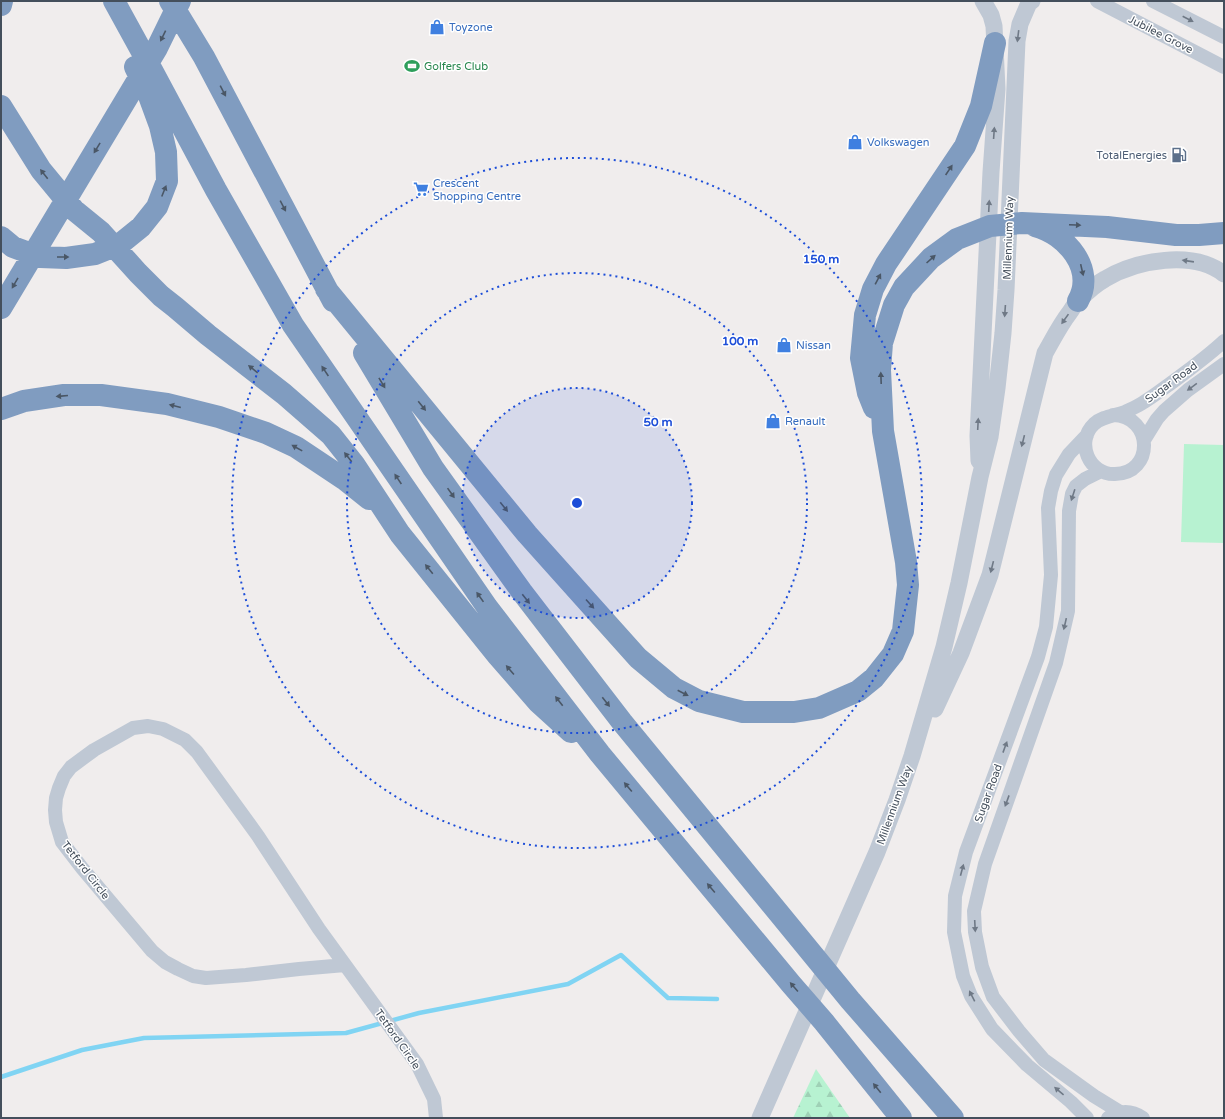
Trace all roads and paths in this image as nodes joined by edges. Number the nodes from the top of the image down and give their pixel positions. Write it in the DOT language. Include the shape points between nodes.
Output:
graph roads {
  1 [pos="2,1"];
  2 [pos="104,1"];
  3 [pos="114,1"];
  4 [pos="170,1"];
  5 [pos="180,1"];
  6 [pos="983,1"];
  7 [pos="1032,1"];
  8 [pos="1097,1"];
  9 [pos="1153,1"];
  10 [pos="1,5"];
  11 [pos="1224,37"];
  12 [pos="995,43"];
  13 [pos="204,56"];
  14 [pos="1224,67"];
  15 [pos="1,106"];
  16 [pos="1022,223"];
  17 [pos="1224,233"];
  18 [pos="1,237"];
  19 [pos="1224,274"];
  20 [pos="326,289"];
  21 [pos="1078,301"];
  22 [pos="1,308"];
  23 [pos="1224,341"];
  24 [pos="1224,364"];
  25 [pos="1,409"];
  26 [pos="1113,416"];
  27 [pos="883,431"];
  28 [pos="1087,435"];
  29 [pos="1144,440"];
  30 [pos="1101,471"];
  31 [pos="980,477"];
  32 [pos="385,512"];
  33 [pos="600,754"];
  34 [pos="912,756"];
  35 [pos="345,966"];
  36 [pos="1114,1115"];
  37 [pos="436,1118"];
  38 [pos="760,1118"];
  39 [pos="901,1118"];
  40 [pos="953,1118"];
  41 [pos="1087,1118"];
  42 [pos="1142,1118"];
  1 -- 10 [label="highway"];
  18 -- 2 [label="highway, one-way" via="13,247 40,257 66,258 95,254 120,244 141,227 157,208 167,181 162,132 149,96"];
  33 -- 3 [label="highway, one-way" via="487,607 293,324 216,190"];
  4 -- 13 [label="highway"];
  5 -- 13 [label="highway"];
  5 -- 22 [label="highway, one-way" via="157,48"];
  6 -- 12 [label="street, Millennium Way" via="994,26"];
  7 -- 31 [label="street, Millennium Way, one-way" via="1020,24 1017,42 1003,334 990,437"];
  8 -- 14 [label="street, Jubilee Grove"];
  9 -- 11 [label="street, one-way"];
  27 -- 12 [label="highway, one-way" via="868,393 861,358 865,315 873,289 886,264 965,146 981,106"];
  31 -- 12 [label="street, Millennium Way, one-way" via="978,436 997,89"];
  13 -- 20 [label="highway, one-way"];
  32 -- 15 [label="highway, one-way" via="354,464 331,435 161,296 101,232 74,210 41,170"];
  16 -- 17 [label="highway, one-way" via="1107,227 1176,235"];
  16 -- 21 [label="highway, one-way" via="1051,232 1075,255 1083,270 1082,291"];
  27 -- 16 [label="highway, one-way" via="880,370 882,343 894,305 904,287 931,258 957,239 990,226"];
  19 -- 21 [label="street, one-way" via="1211,266 1191,261 1155,262 1127,269 1104,279"];
  20 -- 27 [label="highway, one-way" via="527,534 638,658 680,692 699,701 742,712 794,712 819,708 858,691 874,678 893,654 903,631 908,585"];
  20 -- 40 [label="highway, one-way" via="432,468 522,592 622,722 850,1000"];
  21 -- 34 [label="street, one-way" via="1058,328 1045,354 990,575 962,653"];
  23 -- 26 [label="street, Sugar Road" via="1145,401"];
  24 -- 29 [label="street, Sugar Road, one-way" via="1164,411"];
  32 -- 25 [label="highway, one-way" via="344,479 296,447 219,417 167,404 101,395 64,395 24,401"];
  26 -- 28 [label="street" via="1107,416 1092,425"];
  26 -- 29 [label="street" via="1131,420 1140,428"];
  28 -- 30 [label="street" via="1087,456"];
  41 -- 28 [label="street, Sugar Road, one-way" via="1027,1065 992,1029 971,996 963,976 954,932 955,896 966,852 1038,657 1046,627 1051,575 1048,508 1051,491 1056,475 1069,454"];
  29 -- 30 [label="street" via="1141,459 1132,469 1121,474"];
  30 -- 36 [label="street, Sugar Road, one-way" via="1076,486 1072,494 1069,511 1068,611 1056,663 985,864 974,911 982,967 993,997 1044,1060 1094,1096"];
  31 -- 34 [label="street, Millennium Way" via="944,647"];
  33 -- 32 [label="highway, one-way" via="565,728 538,702 498,656"];
  39 -- 33 [label="highway, one-way"];
  34 -- 38 [label="street, Millennium Way" via="879,846"];
  35 -- 35 [label="street, Tetford Circle" via="258,836 197,752 185,740 163,729 148,726 133,728 94,750 71,767 64,776 57,793 55,810 62,842 152,951 166,962 187,973 206,978"];
  35 -- 37 [label="street, Tetford Circle" via="417,1064 434,1099"];
  36 -- 42 [label="street, Sugar Road" via="1132,1112"];
}
